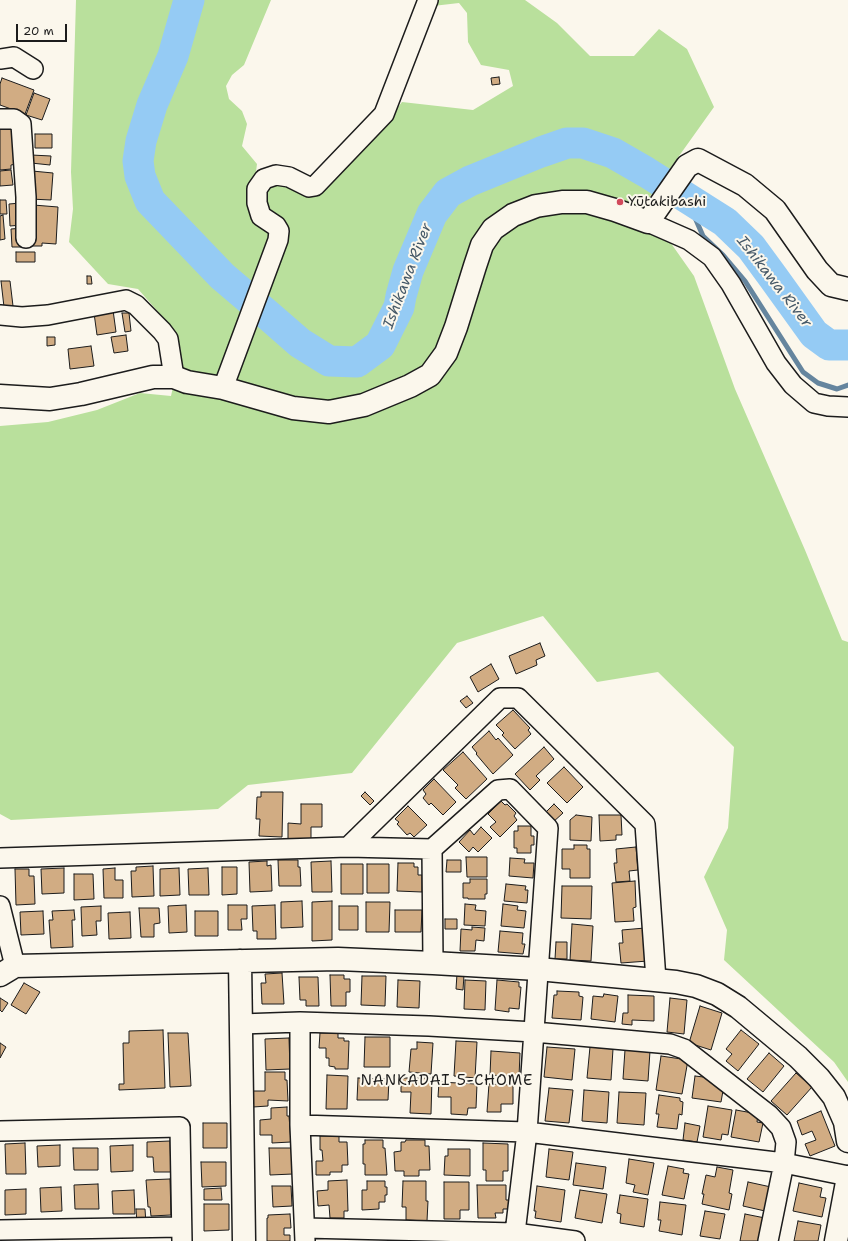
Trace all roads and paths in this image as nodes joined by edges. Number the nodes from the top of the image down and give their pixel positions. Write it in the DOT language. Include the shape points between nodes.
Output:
graph roads {
  1 [pos="428,0"];
  2 [pos="0,60"];
  3 [pos="33,69"];
  4 [pos="0,118"];
  5 [pos="650,219"];
  6 [pos="26,238"];
  7 [pos="848,289"];
  8 [pos="0,315"];
  9 [pos="174,377"];
  10 [pos="225,382"];
  11 [pos="0,396"];
  12 [pos="848,408"];
  13 [pos="348,848"];
  14 [pos="432,849"];
  15 [pos="0,858"];
  16 [pos="0,906"];
  17 [pos="240,961"];
  18 [pos="433,963"];
  19 [pos="538,969"];
  20 [pos="7,971"];
  21 [pos="656,980"];
  22 [pos="300,1022"];
  23 [pos="241,1024"];
  24 [pos="534,1032"];
  25 [pos="300,1125"];
  26 [pos="0,1131"];
  27 [pos="527,1132"];
  28 [pos="848,1141"];
  29 [pos="784,1164"];
  30 [pos="848,1177"];
  31 [pos="0,1230"];
  32 [pos="515,1233"];
  33 [pos="182,1234"];
  34 [pos="305,1235"];
  35 [pos="244,1241"];
  36 [pos="575,1241"];
  37 [pos="768,1241"];
  38 [pos="836,1241"];
  1 -- 10 [label="street" via="384,114 314,186 309,187 289,177 276,175 264,179 258,189 257,203 261,216 276,226 279,231 278,240"];
  2 -- 3 [label="street" via="14,57"];
  4 -- 6 [label="street" via="14,119 21,124"];
  5 -- 7 [label="street" via="687,166 698,160 745,185 775,210 817,270 831,285"];
  5 -- 10 [label="street" via="587,202 536,206 513,215 493,229 482,245 446,352 430,375 396,393 364,405 329,412 293,408"];
  5 -- 12 [label="street" via="689,240 712,257 731,284 776,363 793,385 814,403"];
  8 -- 9 [label="street" via="48,315 126,300 136,305 168,339"];
  9 -- 10 [label="street" via="187,382"];
  9 -- 11 [label="street" via="153,377 50,399"];
  13 -- 14 [label="street"];
  13 -- 15 [label="street"];
  13 -- 21 [label="street" via="500,698 518,698 645,824"];
  14 -- 18 [label="street"];
  14 -- 19 [label="street" via="498,790 510,789 548,828"];
  16 -- 20 [label="street"];
  17 -- 18 [label="street" via="338,959"];
  17 -- 20 [label="street"];
  17 -- 23 [label="street"];
  18 -- 19 [label="street"];
  19 -- 21 [label="street"];
  19 -- 24 [label="street"];
  21 -- 28 [label="street" via="696,986 717,994 738,1007 772,1035 819,1078 834,1097 845,1122"];
  22 -- 23 [label="street"];
  22 -- 24 [label="street"];
  22 -- 25 [label="street"];
  23 -- 35 [label="street"];
  24 -- 27 [label="street"];
  24 -- 29 [label="street" via="670,1044 684,1049 769,1115 781,1128 786,1142"];
  25 -- 27 [label="street"];
  25 -- 34 [label="street"];
  26 -- 33 [label="street" via="180,1127"];
  27 -- 29 [label="street"];
  27 -- 32 [label="street"];
  29 -- 30 [label="street"];
  29 -- 37 [label="street"];
  30 -- 38 [label="street"];
  31 -- 33 [label="street"];
  32 -- 34 [label="street"];
  32 -- 36 [label="street"];
}
